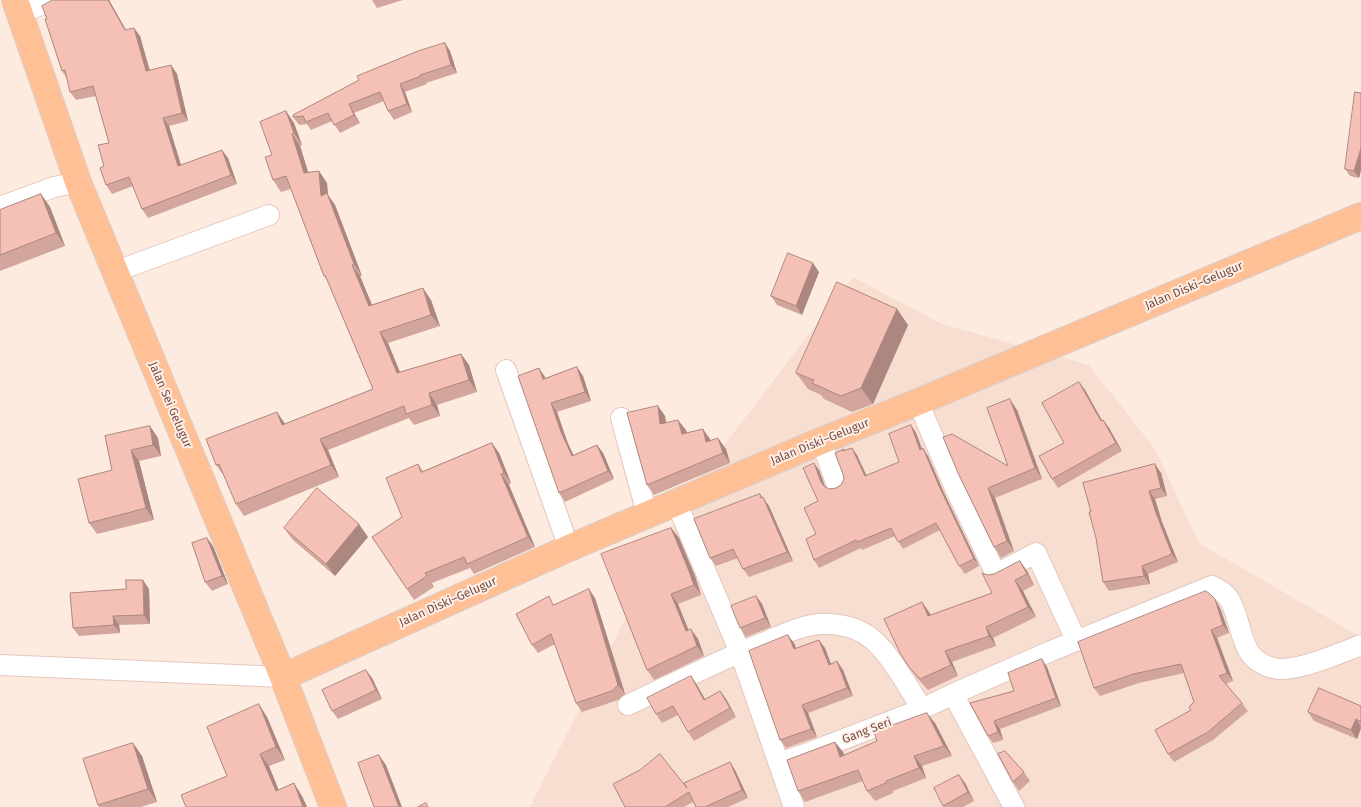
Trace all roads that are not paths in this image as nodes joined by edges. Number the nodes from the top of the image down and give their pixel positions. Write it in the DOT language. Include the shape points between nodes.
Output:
graph roads {
  1 [pos="52,0"];
  2 [pos="18,7"];
  3 [pos="78,182"];
  4 [pos="0,207"];
  5 [pos="268,215"];
  6 [pos="1361,216"];
  7 [pos="114,272"];
  8 [pos="506,370"];
  9 [pos="918,402"];
  10 [pos="621,418"];
  11 [pos="821,441"];
  12 [pos="837,484"];
  13 [pos="676,502"];
  14 [pos="647,514"];
  15 [pos="569,548"];
  16 [pos="1076,640"];
  17 [pos="1361,645"];
  18 [pos="740,652"];
  19 [pos="0,665"];
  20 [pos="284,677"];
  21 [pos="953,694"];
  22 [pos="628,705"];
  23 [pos="922,710"];
  24 [pos="778,762"];
  25 [pos="333,807"];
  26 [pos="794,807"];
  27 [pos="1014,807"];
  1 -- 2 [label="street"];
  2 -- 3 [label="main road, Jalan Sei Gelugur"];
  3 -- 4 [label="street" via="54,187"];
  3 -- 7 [label="main road, Jalan Sei Gelugur"];
  5 -- 7 [label="street"];
  6 -- 9 [label="main road, Jalan Diski–Gelugur"];
  7 -- 20 [label="main road, Jalan Sei Gelugur"];
  8 -- 15 [label="street"];
  9 -- 11 [label="main road, Jalan Diski–Gelugur"];
  9 -- 16 [label="street" via="996,574 1036,553"];
  10 -- 14 [label="street"];
  11 -- 12 [label="street"];
  11 -- 13 [label="main road, Jalan Diski–Gelugur"];
  13 -- 14 [label="main road, Jalan Diski–Gelugur"];
  13 -- 18 [label="street"];
  14 -- 15 [label="main road, Jalan Diski–Gelugur"];
  15 -- 20 [label="main road, Jalan Diski–Gelugur"];
  16 -- 17 [label="street, Gang Seri" via="1212,586 1224,591 1234,609 1248,651 1265,665 1282,670"];
  16 -- 21 [label="street, Gang Seri"];
  18 -- 22 [label="street"];
  18 -- 23 [label="street" via="798,628 821,624 854,628 869,636 885,652"];
  18 -- 24 [label="street"];
  19 -- 20 [label="street"];
  20 -- 25 [label="main road, Jalan Sei Gelugur"];
  21 -- 23 [label="street, Gang Seri"];
  21 -- 27 [label="street"];
  23 -- 24 [label="street, Gang Seri"];
  24 -- 26 [label="street"];
}
